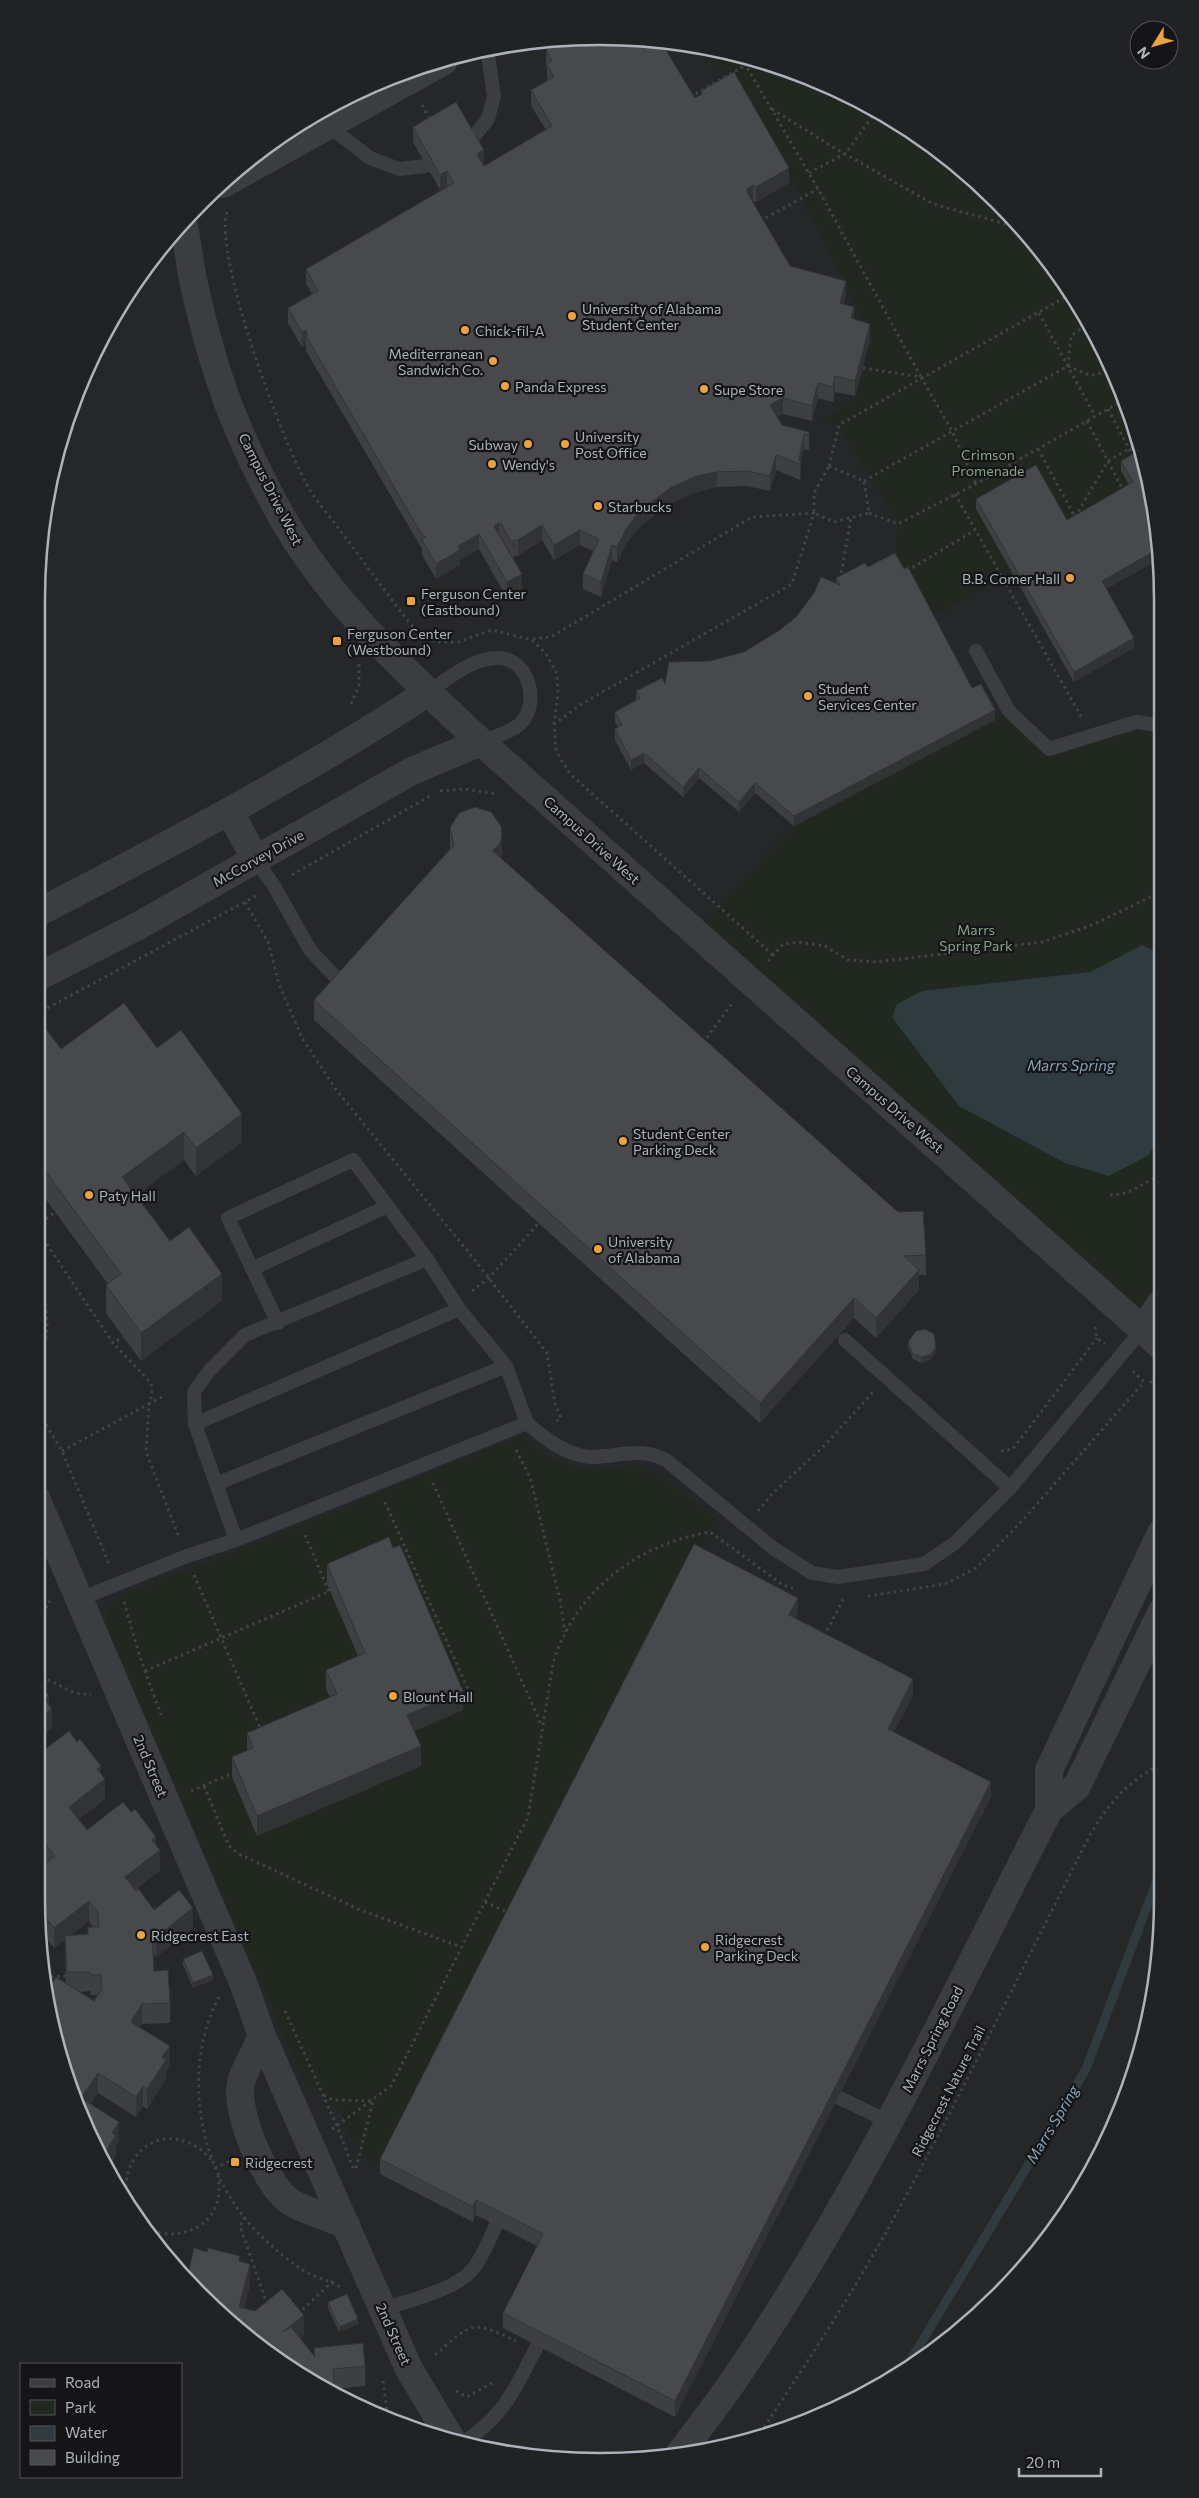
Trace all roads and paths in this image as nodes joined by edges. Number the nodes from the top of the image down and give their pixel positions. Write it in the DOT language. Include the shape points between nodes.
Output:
graph roads {
  1 [pos="488,57"];
  2 [pos="746,65"];
  3 [pos="418,75"];
  4 [pos="419,100"];
  5 [pos="694,104"];
  6 [pos="770,108"];
  7 [pos="873,117"];
  8 [pos="431,122"];
  9 [pos="327,125"];
  10 [pos="470,141"];
  11 [pos="846,153"];
  12 [pos="256,165"];
  13 [pos="426,166"];
  14 [pos="809,173"];
  15 [pos="818,188"];
  16 [pos="226,213"];
  17 [pos="758,214"];
  18 [pos="1007,224"];
  19 [pos="185,232"];
  20 [pos="1065,297"];
  21 [pos="1038,313"];
  22 [pos="1083,328"];
  23 [pos="1068,366"];
  24 [pos="862,368"];
  25 [pos="1105,372"];
  26 [pos="921,378"];
  27 [pos="1118,404"];
  28 [pos="1108,410"];
  29 [pos="1095,416"];
  30 [pos="1086,421"];
  31 [pos="952,432"];
  32 [pos="1132,447"];
  33 [pos="1038,449"];
  34 [pos="1129,449"];
  35 [pos="1136,460"];
  36 [pos="1108,461"];
  37 [pos="829,466"];
  38 [pos="864,482"];
  39 [pos="976,484"];
  40 [pos="955,494"];
  41 [pos="1127,497"];
  42 [pos="814,513"];
  43 [pos="869,514"];
  44 [pos="851,518"];
  45 [pos="1074,518"];
  46 [pos="1078,524"];
  47 [pos="975,530"];
  48 [pos="901,574"];
  49 [pos="837,584"];
  50 [pos="532,640"];
  51 [pos="976,652"];
  52 [pos="428,692"];
  53 [pos="554,724"];
  54 [pos="1154,724"];
  55 [pos="1092,736"];
  56 [pos="481,742"];
  57 [pos="436,792"];
  58 [pos="230,812"];
  59 [pos="256,860"];
  60 [pos="274,886"];
  61 [pos="1154,895"];
  62 [pos="245,902"];
  63 [pos="45,909"];
  64 [pos="773,955"];
  65 [pos="45,974"];
  66 [pos="749,981"];
  67 [pos="344,986"];
  68 [pos="45,1009"];
  69 [pos="702,1044"];
  70 [pos="1154,1178"];
  71 [pos="1110,1195"];
  72 [pos="388,1206"];
  73 [pos="55,1212"];
  74 [pos="45,1220"];
  75 [pos="538,1224"];
  76 [pos="45,1241"];
  77 [pos="427,1259"];
  78 [pos="252,1268"];
  79 [pos="489,1278"];
  80 [pos="45,1298"];
  81 [pos="459,1309"];
  82 [pos="278,1323"];
  83 [pos="123,1337"];
  84 [pos="1097,1338"];
  85 [pos="1152,1338"];
  86 [pos="845,1340"];
  87 [pos="45,1341"];
  88 [pos="113,1343"];
  89 [pos="506,1366"];
  90 [pos="886,1377"];
  91 [pos="1154,1378"];
  92 [pos="1144,1382"];
  93 [pos="1150,1383"];
  94 [pos="162,1397"];
  95 [pos="149,1404"];
  96 [pos="45,1423"];
  97 [pos="196,1424"];
  98 [pos="532,1427"];
  99 [pos="512,1442"];
  100 [pos="62,1451"];
  101 [pos="993,1452"];
  102 [pos="429,1475"];
  103 [pos="216,1484"];
  104 [pos="1010,1488"];
  105 [pos="382,1495"];
  106 [pos="297,1516"];
  107 [pos="45,1519"];
  108 [pos="741,1521"];
  109 [pos="710,1532"];
  110 [pos="236,1540"];
  111 [pos="1154,1550"];
  112 [pos="187,1556"];
  113 [pos="118,1583"];
  114 [pos="802,1591"];
  115 [pos="54,1593"];
  116 [pos="863,1597"];
  117 [pos="836,1598"];
  118 [pos="844,1598"];
  119 [pos="849,1598"];
  120 [pos="80,1599"];
  121 [pos="45,1609"];
  122 [pos="1154,1627"];
  123 [pos="565,1632"];
  124 [pos="220,1638"];
  125 [pos="823,1638"];
  126 [pos="145,1672"];
  127 [pos="45,1678"];
  128 [pos="88,1686"];
  129 [pos="91,1695"];
  130 [pos="459,1702"];
  131 [pos="95,1704"];
  132 [pos="162,1718"];
  133 [pos="541,1725"];
  134 [pos="263,1736"];
  135 [pos="1154,1767"];
  136 [pos="244,1768"];
  137 [pos="186,1782"];
  138 [pos="204,1786"];
  139 [pos="1049,1810"];
  140 [pos="484,1902"];
  141 [pos="511,1914"];
  142 [pos="461,1947"];
  143 [pos="66,1976"];
  144 [pos="51,1977"];
  145 [pos="220,1995"];
  146 [pos="284,2008"];
  147 [pos="262,2036"];
  148 [pos="322,2094"];
  149 [pos="838,2097"];
  150 [pos="373,2101"];
  151 [pos="890,2122"];
  152 [pos="337,2126"];
  153 [pos="311,2143"];
  154 [pos="215,2168"];
  155 [pos="355,2172"];
  156 [pos="125,2178"];
  157 [pos="359,2181"];
  158 [pos="123,2182"];
  159 [pos="125,2186"];
  160 [pos="244,2217"];
  161 [pos="346,2224"];
  162 [pos="496,2225"];
  163 [pos="156,2231"];
  164 [pos="332,2281"];
  165 [pos="349,2294"];
  166 [pos="383,2309"];
  167 [pos="269,2310"];
  168 [pos="291,2320"];
  169 [pos="520,2336"];
  170 [pos="514,2340"];
  171 [pos="537,2346"];
  172 [pos="510,2349"];
  173 [pos="432,2350"];
  174 [pos="435,2354"];
  175 [pos="440,2363"];
  176 [pos="496,2374"];
  177 [pos="382,2376"];
  178 [pos="453,2389"];
  179 [pos="387,2411"];
  180 [pos="764,2428"];
  181 [pos="446,2431"];
  182 [pos="471,2437"];
  183 [pos="686,2446"];
  1 -- 10 [label="lane" via="494,96 488,119"];
  2 -- 5 [label="path" via="690,97"];
  2 -- 6 [label="path"];
  3 -- 9 [label="street"];
  4 -- 8 [label="path"];
  6 -- 11 [label="path"];
  6 -- 14 [label="path"];
  7 -- 11 [label="path"];
  9 -- 12 [label="street"];
  9 -- 13 [label="lane" via="370,158 399,170"];
  11 -- 14 [label="path"];
  11 -- 18 [label="path" via="934,204"];
  14 -- 15 [label="path"];
  15 -- 17 [label="path" via="762,220"];
  15 -- 26 [label="path"];
  16 -- 50 [label="path" via="232,274 253,348 275,414 306,484 412,626 435,642 458,642 492,630"];
  19 -- 52 [label="street, Campus Drive West" via="209,343 230,406 282,517 334,592"];
  20 -- 21 [label="path"];
  21 -- 23 [label="path"];
  21 -- 26 [label="path"];
  22 -- 23 [label="path" via="1071,336"];
  23 -- 25 [label="path" via="1090,376"];
  23 -- 29 [label="path"];
  23 -- 31 [label="path"];
  24 -- 26 [label="path"];
  26 -- 31 [label="path"];
  26 -- 37 [label="path" via="839,425"];
  27 -- 28 [label="path"];
  28 -- 29 [label="path"];
  28 -- 34 [label="path"];
  29 -- 30 [label="path"];
  30 -- 33 [label="path"];
  30 -- 36 [label="path"];
  31 -- 38 [label="path"];
  31 -- 39 [label="path"];
  32 -- 34 [label="path"];
  33 -- 39 [label="path"];
  33 -- 45 [label="path"];
  34 -- 35 [label="path"];
  34 -- 36 [label="path"];
  36 -- 41 [label="path"];
  36 -- 45 [label="path"];
  37 -- 38 [label="path"];
  37 -- 42 [label="path" via="814,493"];
  38 -- 43 [label="path"];
  39 -- 40 [label="path"];
  40 -- 43 [label="path" via="898,524"];
  40 -- 47 [label="path"];
  42 -- 44 [label="path" via="834,522"];
  42 -- 50 [label="path" via="752,517 551,637"];
  42 -- 53 [label="path" via="792,584 583,703"];
  43 -- 44 [label="path"];
  44 -- 49 [label="path"];
  45 -- 46 [label="path"];
  47 -- 48 [label="path"];
  47 -- 55 [label="path"];
  50 -- 53 [label="path" via="546,654 558,674"];
  51 -- 55 [label="lane" via="1009,710 1049,748"];
  52 -- 56 [label="street, Campus Drive West"];
  52 -- 56 [label="lane" via="483,660 507,658 519,666 531,690 528,714 519,725"];
  52 -- 58 [label="street" via="374,728"];
  53 -- 64 [label="path" via="556,750 570,774"];
  54 -- 55 [label="lane" via="1136,722"];
  56 -- 59 [label="street, McCorvey Drive" via="412,771"];
  56 -- 66 [label="street, Campus Drive West"];
  57 -- 60 [label="path"];
  58 -- 59 [label="street"];
  58 -- 63 [label="street"];
  59 -- 60 [label="lane"];
  59 -- 65 [label="street, McCorvey Drive" via="136,928"];
  60 -- 62 [label="path"];
  60 -- 67 [label="lane" via="310,950"];
  61 -- 64 [label="path" via="1092,926 1043,942 876,962 848,960 826,946 800,942 783,944"];
  62 -- 68 [label="path"];
  62 -- 79 [label="path" via="268,942 279,984 302,1038 337,1091"];
  64 -- 66 [label="path"];
  66 -- 69 [label="path"];
  66 -- 85 [label="street, Campus Drive West"];
  70 -- 71 [label="path" via="1126,1193"];
  72 -- 77 [label="lane"];
  72 -- 78 [label="lane"];
  72 -- 78 [label="lane" via="353,1160 228,1218"];
  73 -- 74 [label="path"];
  75 -- 79 [label="path"];
  76 -- 88 [label="path"];
  77 -- 81 [label="lane"];
  77 -- 82 [label="lane"];
  78 -- 82 [label="lane"];
  79 -- 98 [label="path" via="547,1353 555,1404 561,1418"];
  80 -- 87 [label="path" via="48,1327"];
  81 -- 89 [label="lane"];
  81 -- 97 [label="lane"];
  82 -- 97 [label="lane" via="245,1336 209,1371 194,1392"];
  83 -- 88 [label="path"];
  84 -- 101 [label="path" via="1012,1449"];
  85 -- 104 [label="lane"];
  86 -- 90 [label="lane"];
  88 -- 95 [label="path" via="150,1383 152,1394"];
  89 -- 98 [label="lane"];
  89 -- 103 [label="lane"];
  90 -- 104 [label="lane"];
  90 -- 108 [label="path" via="808,1463 772,1494 755,1515"];
  91 -- 93 [label="path"];
  92 -- 116 [label="path" via="1022,1521 976,1568 945,1584"];
  94 -- 95 [label="path"];
  95 -- 100 [label="path"];
  95 -- 112 [label="path" via="146,1452"];
  96 -- 100 [label="path"];
  97 -- 103 [label="lane"];
  98 -- 106 [label="lane"];
  98 -- 108 [label="lane" via="571,1452 588,1457 638,1452 653,1454 666,1460"];
  99 -- 123 [label="path" via="530,1477"];
  100 -- 113 [label="path"];
  102 -- 133 [label="path"];
  103 -- 110 [label="lane"];
  104 -- 108 [label="lane" via="955,1543 924,1564 838,1577 812,1573 773,1548"];
  105 -- 130 [label="path" via="471,1696"];
  106 -- 110 [label="lane"];
  106 -- 124 [label="path" via="329,1592"];
  107 -- 120 [label="street, 2nd Street"];
  108 -- 109 [label="path"];
  109 -- 114 [label="path" via="783,1585"];
  109 -- 123 [label="path" via="673,1539 644,1552 605,1582 582,1606"];
  110 -- 112 [label="lane"];
  111 -- 139 [label="street" via="1049,1770"];
  112 -- 113 [label="lane"];
  112 -- 124 [label="path"];
  113 -- 120 [label="lane"];
  113 -- 126 [label="path"];
  115 -- 121 [label="path"];
  117 -- 118 [label="path"];
  118 -- 119 [label="path"];
  118 -- 125 [label="path"];
  120 -- 147 [label="street, 2nd Street" via="244,1984"];
  122 -- 139 [label="street, Marrs Spring Road" via="1077,1786"];
  123 -- 133 [label="path" via="553,1663"];
  124 -- 126 [label="path"];
  124 -- 134 [label="path"];
  126 -- 132 [label="path"];
  127 -- 129 [label="path" via="75,1693"];
  128 -- 129 [label="path"];
  129 -- 131 [label="path"];
  133 -- 140 [label="path" via="528,1816"];
  135 -- 180 [label="path, Ridgecrest Nature Trail" via="1116,1796 1090,1833 889,2227 828,2331"];
  136 -- 138 [label="path"];
  137 -- 138 [label="path" via="190,1793"];
  138 -- 142 [label="path" via="230,1846 239,1854 358,1909"];
  139 -- 151 [label="street, Marrs Spring Road"];
  140 -- 141 [label="path"];
  140 -- 142 [label="path"];
  142 -- 150 [label="path" via="399,2074 391,2086"];
  143 -- 144 [label="path"];
  145 -- 154 [label="path" via="209,2017 198,2064 203,2130"];
  146 -- 148 [label="path"];
  147 -- 153 [label="street, 2nd Street"];
  147 -- 161 [label="street" via="241,2084 244,2115 254,2148 270,2180 289,2201"];
  148 -- 150 [label="path" via="333,2100"];
  148 -- 152 [label="path"];
  149 -- 151 [label="lane"];
  150 -- 152 [label="path"];
  150 -- 155 [label="path"];
  151 -- 183 [label="street, Marrs Spring Road" via="780,2309"];
  152 -- 153 [label="path"];
  152 -- 155 [label="path"];
  153 -- 161 [label="street, 2nd Street"];
  154 -- 156 [label="path" via="201,2149 170,2139 154,2142 141,2151"];
  154 -- 160 [label="path"];
  154 -- 163 [label="path" via="219,2190 216,2205 208,2218 196,2228 182,2233"];
  155 -- 157 [label="path"];
  156 -- 158 [label="path"];
  156 -- 159 [label="path"];
  160 -- 164 [label="path" via="280,2252 311,2274"];
  160 -- 167 [label="path" via="240,2226"];
  161 -- 166 [label="street, 2nd Street"];
  162 -- 166 [label="lane" via="480,2259 460,2280"];
  164 -- 165 [label="path"];
  164 -- 168 [label="path"];
  166 -- 181 [label="street, 2nd Street" via="409,2369"];
  169 -- 170 [label="path" via="518,2342"];
  170 -- 172 [label="path"];
  170 -- 174 [label="path" via="482,2326 470,2327"];
  171 -- 182 [label="lane" via="502,2410"];
  173 -- 174 [label="path"];
  174 -- 175 [label="path"];
  176 -- 178 [label="path" via="492,2383 467,2397"];
  177 -- 179 [label="path"];
}
